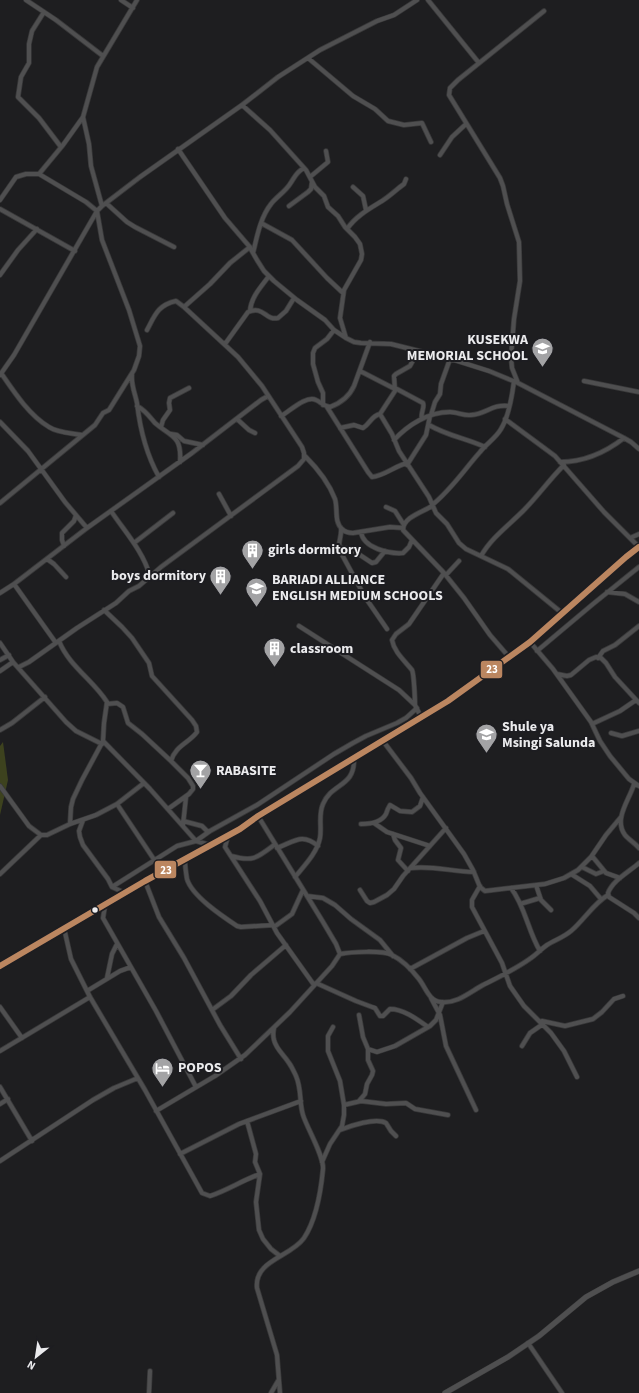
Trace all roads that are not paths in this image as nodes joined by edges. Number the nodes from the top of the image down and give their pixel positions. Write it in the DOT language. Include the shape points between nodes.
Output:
graph roads {
  1 [pos="26,0"];
  2 [pos="121,0"];
  3 [pos="137,0"];
  4 [pos="417,0"];
  5 [pos="428,0"];
  6 [pos="133,8"];
  7 [pos="544,11"];
  8 [pos="44,12"];
  9 [pos="103,56"];
  10 [pos="308,58"];
  11 [pos="479,63"];
  12 [pos="242,105"];
  13 [pos="83,117"];
  14 [pos="466,124"];
  15 [pos="431,142"];
  16 [pos="61,147"];
  17 [pos="178,149"];
  18 [pos="326,151"];
  19 [pos="440,155"];
  20 [pos="304,168"];
  21 [pos="39,174"];
  22 [pos="311,179"];
  23 [pos="406,179"];
  24 [pos="353,187"];
  25 [pos="0,200"];
  26 [pos="106,203"];
  27 [pos="102,206"];
  28 [pos="289,206"];
  29 [pos="0,209"];
  30 [pos="366,210"];
  31 [pos="97,211"];
  32 [pos="261,223"];
  33 [pos="37,229"];
  34 [pos="347,229"];
  35 [pos="174,247"];
  36 [pos="250,247"];
  37 [pos="74,251"];
  38 [pos="253,253"];
  39 [pos="0,266"];
  40 [pos="5,269"];
  41 [pos="0,275"];
  42 [pos="269,276"];
  43 [pos="344,292"];
  44 [pos="294,298"];
  45 [pos="184,307"];
  46 [pos="250,311"];
  47 [pos="147,330"];
  48 [pos="334,330"];
  49 [pos="346,338"];
  50 [pos="370,342"];
  51 [pos="225,344"];
  52 [pos="418,351"];
  53 [pos="450,359"];
  54 [pos="360,371"];
  55 [pos="132,373"];
  56 [pos="1,374"];
  57 [pos="584,381"];
  58 [pos="516,382"];
  59 [pos="189,388"];
  60 [pos="395,388"];
  61 [pos="639,392"];
  62 [pos="268,396"];
  63 [pos="137,406"];
  64 [pos="325,406"];
  65 [pos="509,406"];
  66 [pos="380,414"];
  67 [pos="281,416"];
  68 [pos="430,416"];
  69 [pos="237,419"];
  70 [pos="422,419"];
  71 [pos="505,419"];
  72 [pos="0,422"];
  73 [pos="429,425"];
  74 [pos="160,427"];
  75 [pos="340,428"];
  76 [pos="255,433"];
  77 [pos="171,434"];
  78 [pos="82,435"];
  79 [pos="624,438"];
  80 [pos="394,440"];
  81 [pos="202,445"];
  82 [pos="484,447"];
  83 [pos="639,449"];
  84 [pos="305,456"];
  85 [pos="180,462"];
  86 [pos="562,463"];
  87 [pos="407,464"];
  88 [pos="41,469"];
  89 [pos="159,477"];
  90 [pos="219,494"];
  91 [pos="0,503"];
  92 [pos="432,506"];
  93 [pos="386,507"];
  94 [pos="111,511"];
  95 [pos="172,513"];
  96 [pos="76,515"];
  97 [pos="231,516"];
  98 [pos="404,526"];
  99 [pos="87,528"];
  100 [pos="341,528"];
  101 [pos="361,532"];
  102 [pos="639,534"];
  103 [pos="630,538"];
  104 [pos="412,540"];
  105 [pos="134,543"];
  106 [pos="64,546"];
  107 [pos="339,547"];
  108 [pos="639,547"];
  109 [pos="385,551"];
  110 [pos="481,556"];
  111 [pos="47,559"];
  112 [pos="459,560"];
  113 [pos="639,567"];
  114 [pos="445,574"];
  115 [pos="150,576"];
  116 [pos="66,577"];
  117 [pos="14,584"];
  118 [pos="607,592"];
  119 [pos="0,593"];
  120 [pos="639,602"];
  121 [pos="104,610"];
  122 [pos="562,614"];
  123 [pos="299,626"];
  124 [pos="639,626"];
  125 [pos="386,629"];
  126 [pos="57,642"];
  127 [pos="530,642"];
  128 [pos="0,643"];
  129 [pos="5,649"];
  130 [pos="537,651"];
  131 [pos="0,653"];
  132 [pos="9,655"];
  133 [pos="509,657"];
  134 [pos="598,658"];
  135 [pos="0,660"];
  136 [pos="14,662"];
  137 [pos="19,667"];
  138 [pos="0,670"];
  139 [pos="557,674"];
  140 [pos="45,697"];
  141 [pos="638,702"];
  142 [pos="107,704"];
  143 [pos="416,707"];
  144 [pos="421,717"];
  145 [pos="592,724"];
  146 [pos="0,730"];
  147 [pos="639,731"];
  148 [pos="611,733"];
  149 [pos="383,741"];
  150 [pos="102,743"];
  151 [pos="354,758"];
  152 [pos="171,761"];
  153 [pos="144,783"];
  154 [pos="634,784"];
  155 [pos="0,786"];
  156 [pos="639,786"];
  157 [pos="186,796"];
  158 [pos="423,797"];
  159 [pos="117,804"];
  160 [pos="168,809"];
  161 [pos="258,816"];
  162 [pos="621,817"];
  163 [pos="83,820"];
  164 [pos="183,823"];
  165 [pos="374,823"];
  166 [pos="70,824"];
  167 [pos="361,824"];
  168 [pos="446,828"];
  169 [pos="208,832"];
  170 [pos="393,834"];
  171 [pos="41,835"];
  172 [pos="228,836"];
  173 [pos="196,841"];
  174 [pos="211,845"];
  175 [pos="276,846"];
  176 [pos="318,846"];
  177 [pos="430,846"];
  178 [pos="639,848"];
  179 [pos="230,856"];
  180 [pos="592,856"];
  181 [pos="185,860"];
  182 [pos="155,861"];
  183 [pos="639,863"];
  184 [pos="582,867"];
  185 [pos="410,870"];
  186 [pos="604,871"];
  187 [pos="474,872"];
  188 [pos="0,874"];
  189 [pos="571,874"];
  190 [pos="295,877"];
  191 [pos="620,878"];
  192 [pos="145,881"];
  193 [pos="536,885"];
  194 [pos="480,886"];
  195 [pos="112,887"];
  196 [pos="511,888"];
  197 [pos="303,890"];
  198 [pos="360,890"];
  199 [pos="125,893"];
  200 [pos="608,894"];
  201 [pos="307,896"];
  202 [pos="540,898"];
  203 [pos="601,899"];
  204 [pos="520,904"];
  205 [pos="105,906"];
  206 [pos="551,910"];
  207 [pos="639,918"];
  208 [pos="273,926"];
  209 [pos="64,928"];
  210 [pos="484,931"];
  211 [pos="117,944"];
  212 [pos="286,945"];
  213 [pos="540,951"];
  214 [pos="340,954"];
  215 [pos="394,956"];
  216 [pos="0,966"];
  217 [pos="131,967"];
  218 [pos="410,970"];
  219 [pos="506,975"];
  220 [pos="107,978"];
  221 [pos="315,984"];
  222 [pos="87,991"];
  223 [pos="430,996"];
  224 [pos="623,996"];
  225 [pos="90,998"];
  226 [pos="443,1002"];
  227 [pos="0,1007"];
  228 [pos="212,1010"];
  229 [pos="438,1011"];
  230 [pos="359,1015"];
  231 [pos="541,1022"];
  232 [pos="334,1027"];
  233 [pos="428,1027"];
  234 [pos="274,1028"];
  235 [pos="22,1038"];
  236 [pos="522,1046"];
  237 [pos="368,1049"];
  238 [pos="0,1050"];
  239 [pos="241,1058"];
  240 [pos="577,1077"];
  241 [pos="138,1078"];
  242 [pos="0,1087"];
  243 [pos="196,1087"];
  244 [pos="8,1099"];
  245 [pos="301,1101"];
  246 [pos="359,1101"];
  247 [pos="0,1104"];
  248 [pos="344,1105"];
  249 [pos="476,1110"];
  250 [pos="156,1111"];
  251 [pos="448,1115"];
  252 [pos="247,1121"];
  253 [pos="339,1131"];
  254 [pos="396,1136"];
  255 [pos="32,1141"];
  256 [pos="180,1154"];
  257 [pos="0,1161"];
  258 [pos="322,1162"];
  259 [pos="260,1174"];
  260 [pos="280,1256"];
  261 [pos="639,1271"];
  262 [pos="528,1343"];
  263 [pos="150,1371"];
  264 [pos="278,1381"];
  265 [pos="150,1393"];
  266 [pos="271,1393"];
  267 [pos="280,1393"];
  268 [pos="445,1393"];
  269 [pos="562,1393"];
  1 -- 8 [label="street"];
  2 -- 6 [label="street"];
  3 -- 6 [label="street"];
  4 -- 10 [label="street" via="394,15 377,21"];
  5 -- 11 [label="street"];
  6 -- 9 [label="street"];
  7 -- 11 [label="street"];
  8 -- 9 [label="street"];
  8 -- 16 [label="street" via="32,30 29,62 21,77 18,98 39,118"];
  9 -- 13 [label="street" via="97,67"];
  10 -- 12 [label="street"];
  10 -- 15 [label="street" via="353,96 388,120 404,125 422,124"];
  11 -- 14 [label="street" via="449,91 451,100"];
  12 -- 17 [label="street"];
  12 -- 20 [label="street" via="270,130"];
  13 -- 16 [label="street"];
  13 -- 27 [label="street" via="91,166"];
  14 -- 19 [label="street" via="452,137"];
  14 -- 58 [label="street" via="503,186 519,242 520,281 511,357"];
  16 -- 21 [label="street"];
  17 -- 26 [label="street"];
  17 -- 36 [label="street" via="225,218"];
  18 -- 22 [label="street" via="328,162"];
  20 -- 22 [label="street"];
  20 -- 32 [label="street" via="297,172 291,184 271,203"];
  21 -- 25 [label="street" via="16,177"];
  21 -- 31 [label="street"];
  22 -- 28 [label="street" via="311,189"];
  22 -- 34 [label="street" via="324,196 328,207"];
  23 -- 30 [label="street" via="404,184"];
  24 -- 30 [label="street" via="363,196"];
  26 -- 27 [label="street"];
  26 -- 35 [label="street" via="131,224"];
  27 -- 31 [label="street"];
  29 -- 33 [label="street"];
  30 -- 34 [label="street"];
  31 -- 37 [label="street"];
  31 -- 55 [label="street" via="102,240 140,346"];
  32 -- 38 [label="street"];
  32 -- 43 [label="street" via="292,240 327,278"];
  33 -- 37 [label="street"];
  33 -- 40 [label="street"];
  34 -- 43 [label="street" via="360,244 362,254"];
  36 -- 38 [label="street"];
  36 -- 45 [label="street"];
  37 -- 56 [label="street"];
  38 -- 42 [label="street"];
  39 -- 40 [label="street"];
  40 -- 41 [label="street"];
  42 -- 44 [label="street"];
  42 -- 46 [label="street" via="255,294"];
  43 -- 49 [label="street" via="340,318"];
  44 -- 46 [label="street" via="278,318 270,318 258,310"];
  44 -- 48 [label="street" via="325,320"];
  45 -- 47 [label="street" via="176,301 166,303"];
  45 -- 51 [label="street"];
  46 -- 51 [label="street"];
  48 -- 49 [label="street"];
  48 -- 64 [label="street" via="313,353 313,364"];
  49 -- 50 [label="street" via="354,342"];
  50 -- 52 [label="street"];
  50 -- 54 [label="street"];
  51 -- 62 [label="street"];
  52 -- 53 [label="street"];
  52 -- 60 [label="street" via="410,366 394,376"];
  53 -- 58 [label="street"];
  53 -- 68 [label="street" via="440,394"];
  54 -- 60 [label="street"];
  54 -- 64 [label="street" via="351,393 341,402 330,407"];
  55 -- 63 [label="street"];
  55 -- 78 [label="street" via="114,404"];
  56 -- 78 [label="street" via="31,413 49,428"];
  57 -- 61 [label="street"];
  58 -- 65 [label="street"];
  58 -- 79 [label="street"];
  59 -- 74 [label="street" via="170,398 170,410"];
  60 -- 66 [label="street"];
  60 -- 70 [label="street" via="423,403"];
  62 -- 67 [label="street"];
  62 -- 69 [label="street"];
  63 -- 74 [label="street" via="146,411"];
  63 -- 89 [label="street" via="146,448"];
  64 -- 67 [label="street" via="312,398"];
  64 -- 75 [label="street"];
  65 -- 68 [label="street" via="494,406 485,412 471,415 450,412"];
  65 -- 71 [label="street"];
  66 -- 75 [label="street" via="374,416 362,428 354,425"];
  66 -- 80 [label="street"];
  67 -- 84 [label="street" via="302,447"];
  68 -- 70 [label="street"];
  68 -- 73 [label="street"];
  69 -- 76 [label="street"];
  69 -- 81 [label="street"];
  70 -- 80 [label="street" via="411,424"];
  71 -- 82 [label="street" via="502,429"];
  71 -- 86 [label="street"];
  72 -- 88 [label="street" via="28,451"];
  73 -- 82 [label="street" via="441,432"];
  73 -- 87 [label="street" via="426,435"];
  74 -- 77 [label="street"];
  75 -- 87 [label="street" via="372,477"];
  77 -- 81 [label="street" via="178,435 184,441"];
  77 -- 85 [label="street" via="180,446"];
  78 -- 88 [label="street"];
  79 -- 83 [label="street"];
  79 -- 86 [label="street" via="589,457"];
  80 -- 87 [label="street"];
  81 -- 85 [label="street"];
  82 -- 92 [label="street"];
  84 -- 97 [label="street" via="303,462"];
  84 -- 100 [label="street" via="330,489"];
  85 -- 89 [label="street"];
  86 -- 103 [label="street"];
  86 -- 110 [label="street" via="536,498"];
  87 -- 92 [label="street" via="422,485"];
  88 -- 91 [label="street"];
  88 -- 96 [label="street"];
  89 -- 94 [label="street"];
  90 -- 97 [label="street"];
  92 -- 98 [label="street" via="410,518"];
  92 -- 110 [label="street" via="458,543"];
  93 -- 98 [label="street" via="395,511"];
  94 -- 99 [label="street"];
  94 -- 105 [label="street"];
  95 -- 105 [label="street"];
  96 -- 99 [label="street"];
  96 -- 106 [label="street" via="62,533"];
  97 -- 115 [label="street"];
  98 -- 101 [label="street"];
  98 -- 104 [label="street" via="404,533"];
  99 -- 106 [label="street"];
  100 -- 101 [label="street" via="348,533"];
  100 -- 107 [label="street"];
  101 -- 109 [label="street" via="366,542"];
  102 -- 103 [label="street"];
  103 -- 108 [label="street"];
  104 -- 109 [label="street" via="403,552"];
  104 -- 114 [label="street"];
  105 -- 115 [label="street" via="145,561"];
  106 -- 111 [label="street"];
  107 -- 109 [label="street" via="349,549 372,563"];
  107 -- 125 [label="street" via="361,590"];
  108 -- 122 [label="highway"];
  110 -- 122 [label="street" via="508,569"];
  111 -- 116 [label="street"];
  111 -- 117 [label="street"];
  112 -- 114 [label="street"];
  113 -- 118 [label="street"];
  114 -- 133 [label="street"];
  114 -- 143 [label="street" via="409,624 392,640 413,672"];
  115 -- 121 [label="street"];
  117 -- 119 [label="street"];
  117 -- 126 [label="street"];
  118 -- 120 [label="street" via="625,594"];
  118 -- 130 [label="street"];
  121 -- 126 [label="street"];
  121 -- 152 [label="street" via="132,638 149,663 152,676 196,726 195,735 176,750"];
  122 -- 127 [label="highway"];
  123 -- 143 [label="street" via="399,690"];
  124 -- 134 [label="street"];
  126 -- 137 [label="street"];
  126 -- 142 [label="street"];
  127 -- 130 [label="street"];
  127 -- 133 [label="highway"];
  128 -- 129 [label="street"];
  129 -- 131 [label="street"];
  129 -- 132 [label="street"];
  130 -- 139 [label="street"];
  132 -- 135 [label="street"];
  132 -- 136 [label="street"];
  133 -- 144 [label="highway"];
  134 -- 139 [label="street" via="589,660 571,675"];
  134 -- 141 [label="street" via="606,663"];
  136 -- 137 [label="street"];
  136 -- 138 [label="street"];
  137 -- 140 [label="street"];
  139 -- 145 [label="street"];
  140 -- 146 [label="street"];
  140 -- 150 [label="street" via="76,731"];
  141 -- 145 [label="street"];
  142 -- 150 [label="street"];
  142 -- 152 [label="street" via="117,703 123,707 128,723"];
  143 -- 144 [label="street"];
  143 -- 169 [label="street" via="406,718 334,754 257,805"];
  144 -- 149 [label="highway"];
  145 -- 154 [label="street" via="610,756"];
  147 -- 148 [label="street" via="622,736"];
  149 -- 151 [label="highway"];
  149 -- 158 [label="street"];
  150 -- 153 [label="street"];
  150 -- 166 [label="street" via="73,799"];
  151 -- 161 [label="highway"];
  151 -- 176 [label="street" via="352,776 329,795 322,805"];
  152 -- 157 [label="street" via="193,786 192,791"];
  153 -- 159 [label="street"];
  153 -- 160 [label="street"];
  154 -- 156 [label="street"];
  154 -- 162 [label="street"];
  155 -- 171 [label="street" via="29,826"];
  157 -- 160 [label="street"];
  157 -- 164 [label="street"];
  158 -- 165 [label="street" via="420,806 412,812 400,811 390,805 384,817"];
  158 -- 168 [label="street"];
  159 -- 163 [label="street"];
  159 -- 182 [label="street"];
  160 -- 164 [label="street"];
  161 -- 172 [label="highway"];
  161 -- 175 [label="street"];
  162 -- 178 [label="street" via="624,834"];
  162 -- 180 [label="street"];
  163 -- 166 [label="street"];
  163 -- 195 [label="street" via="81,840"];
  164 -- 169 [label="street" via="202,826"];
  164 -- 173 [label="street"];
  165 -- 167 [label="street"];
  165 -- 170 [label="street"];
  166 -- 171 [label="street" via="47,835"];
  168 -- 177 [label="street"];
  168 -- 187 [label="street"];
  169 -- 173 [label="street"];
  170 -- 177 [label="street"];
  170 -- 185 [label="street" via="401,848 398,860"];
  171 -- 188 [label="street"];
  172 -- 174 [label="highway"];
  172 -- 179 [label="street" via="225,847"];
  173 -- 174 [label="street"];
  173 -- 182 [label="street" via="177,846"];
  174 -- 181 [label="highway"];
  175 -- 176 [label="street" via="302,838"];
  175 -- 179 [label="street" via="249,859"];
  175 -- 190 [label="street"];
  176 -- 190 [label="street"];
  177 -- 185 [label="street"];
  179 -- 208 [label="street" via="260,901"];
  180 -- 184 [label="street"];
  180 -- 186 [label="street"];
  181 -- 192 [label="highway"];
  181 -- 208 [label="street" via="187,880 210,907 237,926"];
  182 -- 195 [label="street"];
  183 -- 191 [label="street"];
  184 -- 186 [label="street" via="596,874"];
  184 -- 189 [label="street"];
  185 -- 187 [label="street" via="425,867"];
  185 -- 198 [label="street" via="394,889 374,902 367,901"];
  186 -- 191 [label="street" via="610,876"];
  187 -- 194 [label="street"];
  189 -- 193 [label="street"];
  189 -- 203 [label="street" via="590,886"];
  190 -- 197 [label="street"];
  191 -- 200 [label="street"];
  192 -- 199 [label="highway"];
  192 -- 228 [label="street" via="159,917"];
  193 -- 196 [label="street"];
  193 -- 202 [label="street"];
  194 -- 196 [label="street" via="481,889 488,891"];
  194 -- 210 [label="street" via="471,903"];
  195 -- 199 [label="street"];
  196 -- 204 [label="street"];
  197 -- 201 [label="street"];
  197 -- 208 [label="street" via="292,914"];
  199 -- 205 [label="highway"];
  200 -- 203 [label="street"];
  200 -- 207 [label="street"];
  201 -- 214 [label="street"];
  201 -- 215 [label="street" via="323,898 335,905 351,920 380,940"];
  202 -- 204 [label="street"];
  202 -- 206 [label="street"];
  203 -- 213 [label="street" via="572,930"];
  204 -- 213 [label="street"];
  205 -- 209 [label="highway"];
  205 -- 211 [label="street" via="103,918"];
  208 -- 212 [label="street"];
  209 -- 216 [label="highway"];
  209 -- 222 [label="street" via="71,959"];
  210 -- 218 [label="street"];
  210 -- 219 [label="street"];
  211 -- 217 [label="street"];
  211 -- 220 [label="street" via="113,950"];
  212 -- 221 [label="street"];
  212 -- 228 [label="street" via="231,996"];
  213 -- 219 [label="street"];
  214 -- 215 [label="street" via="357,952"];
  214 -- 221 [label="street"];
  215 -- 218 [label="street"];
  217 -- 220 [label="street"];
  217 -- 243 [label="street"];
  218 -- 223 [label="street"];
  219 -- 226 [label="street" via="458,1000"];
  219 -- 231 [label="street" via="518,998"];
  220 -- 222 [label="street"];
  221 -- 233 [label="street" via="375,1008 380,1016 384,1016 390,1009 398,1010"];
  221 -- 234 [label="street"];
  222 -- 225 [label="street"];
  223 -- 226 [label="street"];
  223 -- 229 [label="street"];
  224 -- 231 [label="street" via="614,999 593,1018 565,1026"];
  225 -- 235 [label="street"];
  225 -- 241 [label="street"];
  226 -- 229 [label="street"];
  227 -- 235 [label="street"];
  228 -- 239 [label="street"];
  229 -- 233 [label="street" via="436,1020"];
  229 -- 249 [label="street" via="446,1046"];
  230 -- 237 [label="street"];
  231 -- 236 [label="street" via="530,1032"];
  231 -- 240 [label="street" via="564,1051"];
  232 -- 248 [label="street" via="328,1036 328,1051 340,1081"];
  233 -- 237 [label="street" via="395,1046 377,1052"];
  234 -- 239 [label="street"];
  234 -- 245 [label="street" via="274,1041 300,1086"];
  235 -- 238 [label="street"];
  237 -- 246 [label="street" via="368,1060 373,1071 365,1094"];
  239 -- 243 [label="street"];
  241 -- 250 [label="street"];
  241 -- 255 [label="street" via="93,1100"];
  242 -- 244 [label="street"];
  243 -- 250 [label="street"];
  244 -- 247 [label="street"];
  244 -- 255 [label="street"];
  245 -- 252 [label="street"];
  245 -- 258 [label="street" via="304,1116"];
  246 -- 248 [label="street"];
  246 -- 251 [label="street" via="406,1103 421,1111"];
  248 -- 253 [label="street" via="344,1120"];
  250 -- 256 [label="street"];
  252 -- 256 [label="street"];
  252 -- 259 [label="street"];
  253 -- 254 [label="street" via="353,1125 380,1121 386,1123"];
  253 -- 258 [label="street"];
  255 -- 257 [label="street"];
  256 -- 259 [label="street" via="205,1195 217,1194"];
  258 -- 260 [label="street" via="320,1192 311,1225 297,1246"];
  259 -- 260 [label="street" via="256,1202 258,1230 271,1249"];
  260 -- 264 [label="street" via="261,1270 257,1283 277,1355"];
  261 -- 262 [label="street" via="586,1297"];
  262 -- 268 [label="street"];
  262 -- 269 [label="street"];
  263 -- 265 [label="street"];
  264 -- 266 [label="street"];
  264 -- 267 [label="street"];
}
